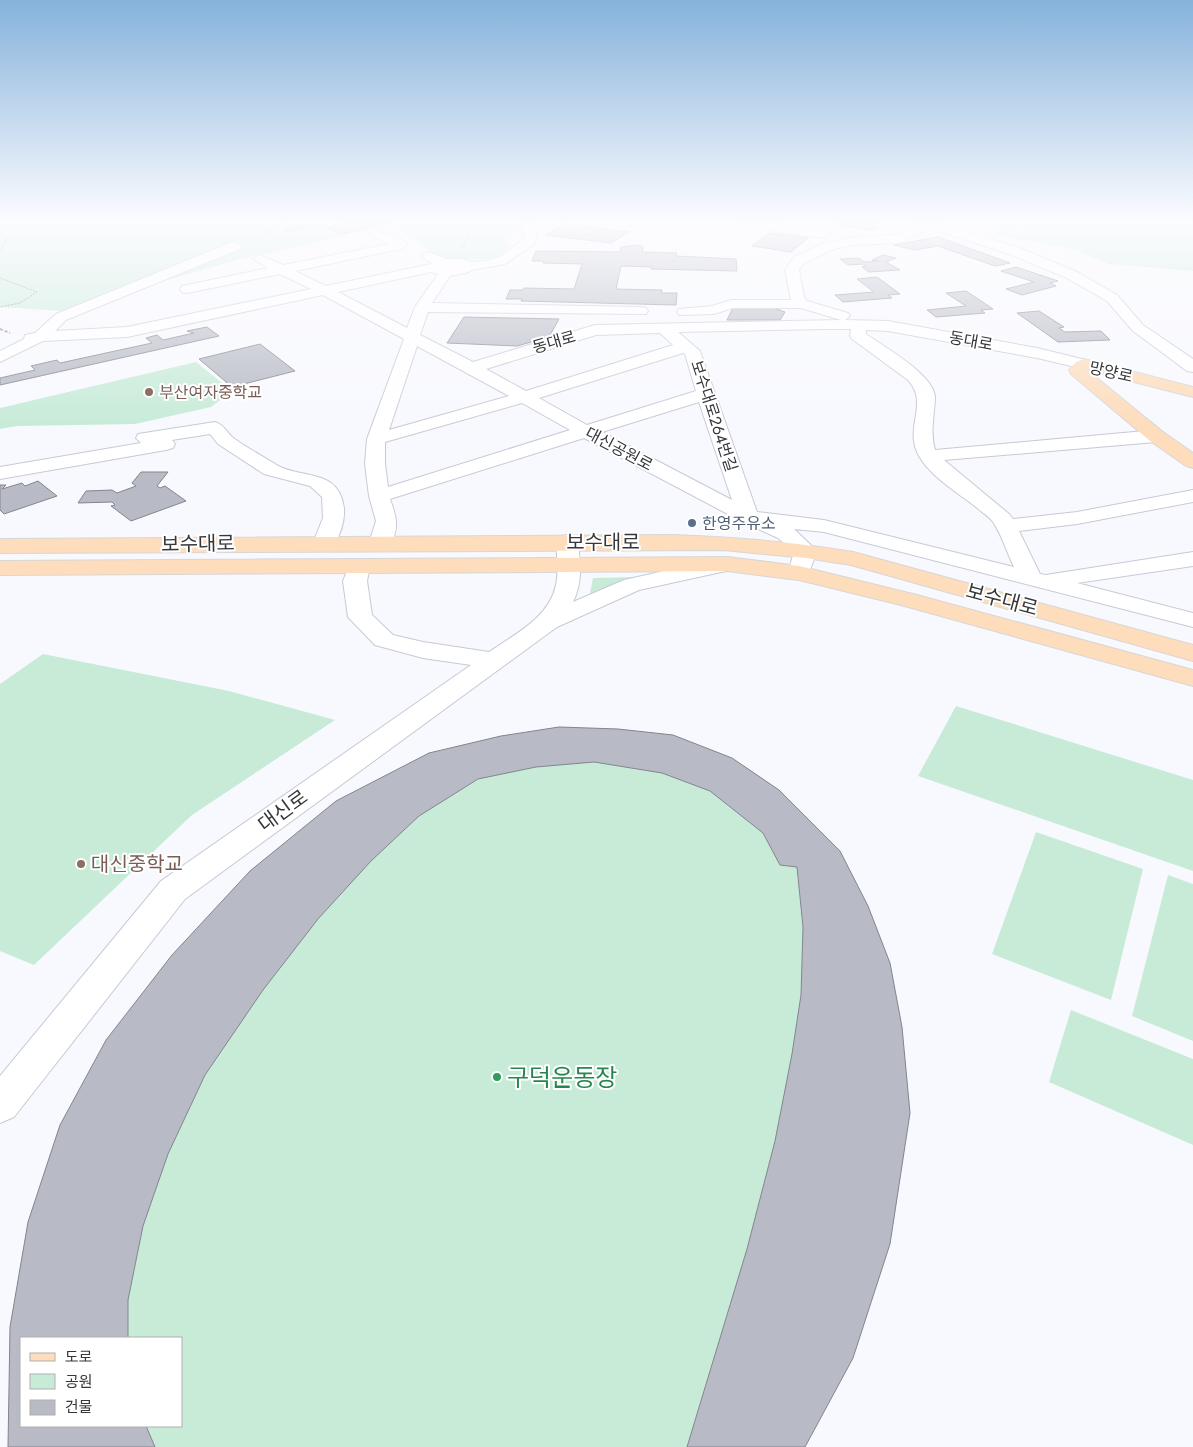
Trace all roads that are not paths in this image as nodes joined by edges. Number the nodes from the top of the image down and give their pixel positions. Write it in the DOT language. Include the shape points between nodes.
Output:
graph roads {
  1 [pos="124,291"];
  2 [pos="322,291"];
  3 [pos="325,291"];
  4 [pos="430,291"];
  5 [pos="796,291"];
  6 [pos="1099,291"];
  7 [pos="422,307"];
  8 [pos="803,310"];
  9 [pos="653,311"];
  10 [pos="829,319"];
  11 [pos="668,320"];
  12 [pos="779,326"];
  13 [pos="859,326"];
  14 [pos="888,326"];
  15 [pos="40,337"];
  16 [pos="412,337"];
  17 [pos="0,341"];
  18 [pos="684,346"];
  19 [pos="0,357"];
  20 [pos="1084,364"];
  21 [pos="1193,367"];
  22 [pos="472,368"];
  23 [pos="1193,392"];
  24 [pos="705,394"];
  25 [pos="524,397"];
  26 [pos="1112,401"];
  27 [pos="585,431"];
  28 [pos="1156,436"];
  29 [pos="145,438"];
  30 [pos="376,439"];
  31 [pos="225,440"];
  32 [pos="929,456"];
  33 [pos="1193,462"];
  34 [pos="0,473"];
  35 [pos="379,496"];
  36 [pos="1193,496"];
  37 [pos="748,516"];
  38 [pos="1006,526"];
  39 [pos="324,543"];
  40 [pos="380,543"];
  41 [pos="0,546"];
  42 [pos="568,553"];
  43 [pos="1193,558"];
  44 [pos="802,562"];
  45 [pos="727,564"];
  46 [pos="359,566"];
  47 [pos="6,569"];
  48 [pos="1037,580"];
  49 [pos="1193,620"];
  50 [pos="548,622"];
  51 [pos="1193,653"];
  52 [pos="493,660"];
  53 [pos="1164,670"];
  54 [pos="1193,678"];
  55 [pos="1193,690"];
  56 [pos="0,1105"];
  1 -- 15 [label="street" via="61,316"];
  2 -- 15 [label="street" via="127,332"];
  3 -- 16 [label="street, 대신공원로"];
  4 -- 7 [label="street"];
  5 -- 8 [label="street"];
  6 -- 21 [label="street" via="1112,298 1138,328"];
  7 -- 9 [label="street"];
  7 -- 16 [label="street"];
  8 -- 10 [label="street"];
  8 -- 11 [label="street" via="731,304"];
  8 -- 12 [label="street"];
  10 -- 12 [label="street, 동대로"];
  10 -- 13 [label="street, 동대로"];
  10 -- 14 [label="street"];
  11 -- 12 [label="street, 동대로"];
  11 -- 18 [label="street, 보수대로264번길"];
  11 -- 22 [label="street, 동대로" via="595,330"];
  13 -- 14 [label="street, 동대로"];
  13 -- 32 [label="street" via="858,336 923,386 927,396 922,428"];
  14 -- 20 [label="street, 동대로"];
  15 -- 17 [label="street"];
  15 -- 19 [label="street"];
  16 -- 22 [label="street, 대신공원로"];
  16 -- 30 [label="street"];
  18 -- 24 [label="street, 보수대로264번길" via="692,351"];
  18 -- 25 [label="street"];
  20 -- 23 [label="main road, 망양로"];
  20 -- 26 [label="main road, 망양로" via="1077,370"];
  22 -- 25 [label="street, 대신공원로"];
  23 -- 26 [label="main road, 망양로" via="1139,386 1117,392"];
  24 -- 27 [label="street"];
  24 -- 37 [label="street, 보수대로264번길"];
  25 -- 27 [label="street, 대신공원로"];
  25 -- 30 [label="street"];
  26 -- 28 [label="main road, 망양로"];
  27 -- 35 [label="street"];
  27 -- 37 [label="street, 대신공원로"];
  28 -- 32 [label="street"];
  28 -- 33 [label="main road, 망양로"];
  29 -- 31 [label="street" via="215,428"];
  30 -- 35 [label="street"];
  31 -- 34 [label="street" via="168,443"];
  31 -- 39 [label="street" via="271,470 316,482 332,495 334,518"];
  32 -- 38 [label="street" via="1002,518"];
  35 -- 40 [label="street" via="388,521"];
  36 -- 38 [label="street"];
  37 -- 44 [label="street, 대신공원로" via="786,533"];
  37 -- 48 [label="street" via="824,526"];
  38 -- 48 [label="street"];
  39 -- 40 [label="main road, 보수대로"];
  39 -- 41 [label="main road, 보수대로"];
  40 -- 42 [label="main road, 보수대로"];
  42 -- 44 [label="main road, 보수대로" via="723,543"];
  42 -- 45 [label="main road, 보수대로"];
  42 -- 46 [label="main road, 보수대로"];
  42 -- 50 [label="street, 대신로" via="569,586 562,603"];
  43 -- 48 [label="street, 보수대로"];
  44 -- 45 [label="main road, 보수대로"];
  44 -- 51 [label="main road, 보수대로" via="853,559"];
  44 -- 53 [label="main road, 보수대로" via="910,600"];
  45 -- 50 [label="street" via="632,585"];
  46 -- 47 [label="main road, 보수대로"];
  46 -- 52 [label="street" via="355,581 360,617 384,640 423,650"];
  48 -- 49 [label="street"];
  50 -- 52 [label="street, 대신로"];
  52 -- 56 [label="street, 대신로" via="173,890"];
  53 -- 54 [label="main road, 보수대로"];
  53 -- 55 [label="main road"];
}
